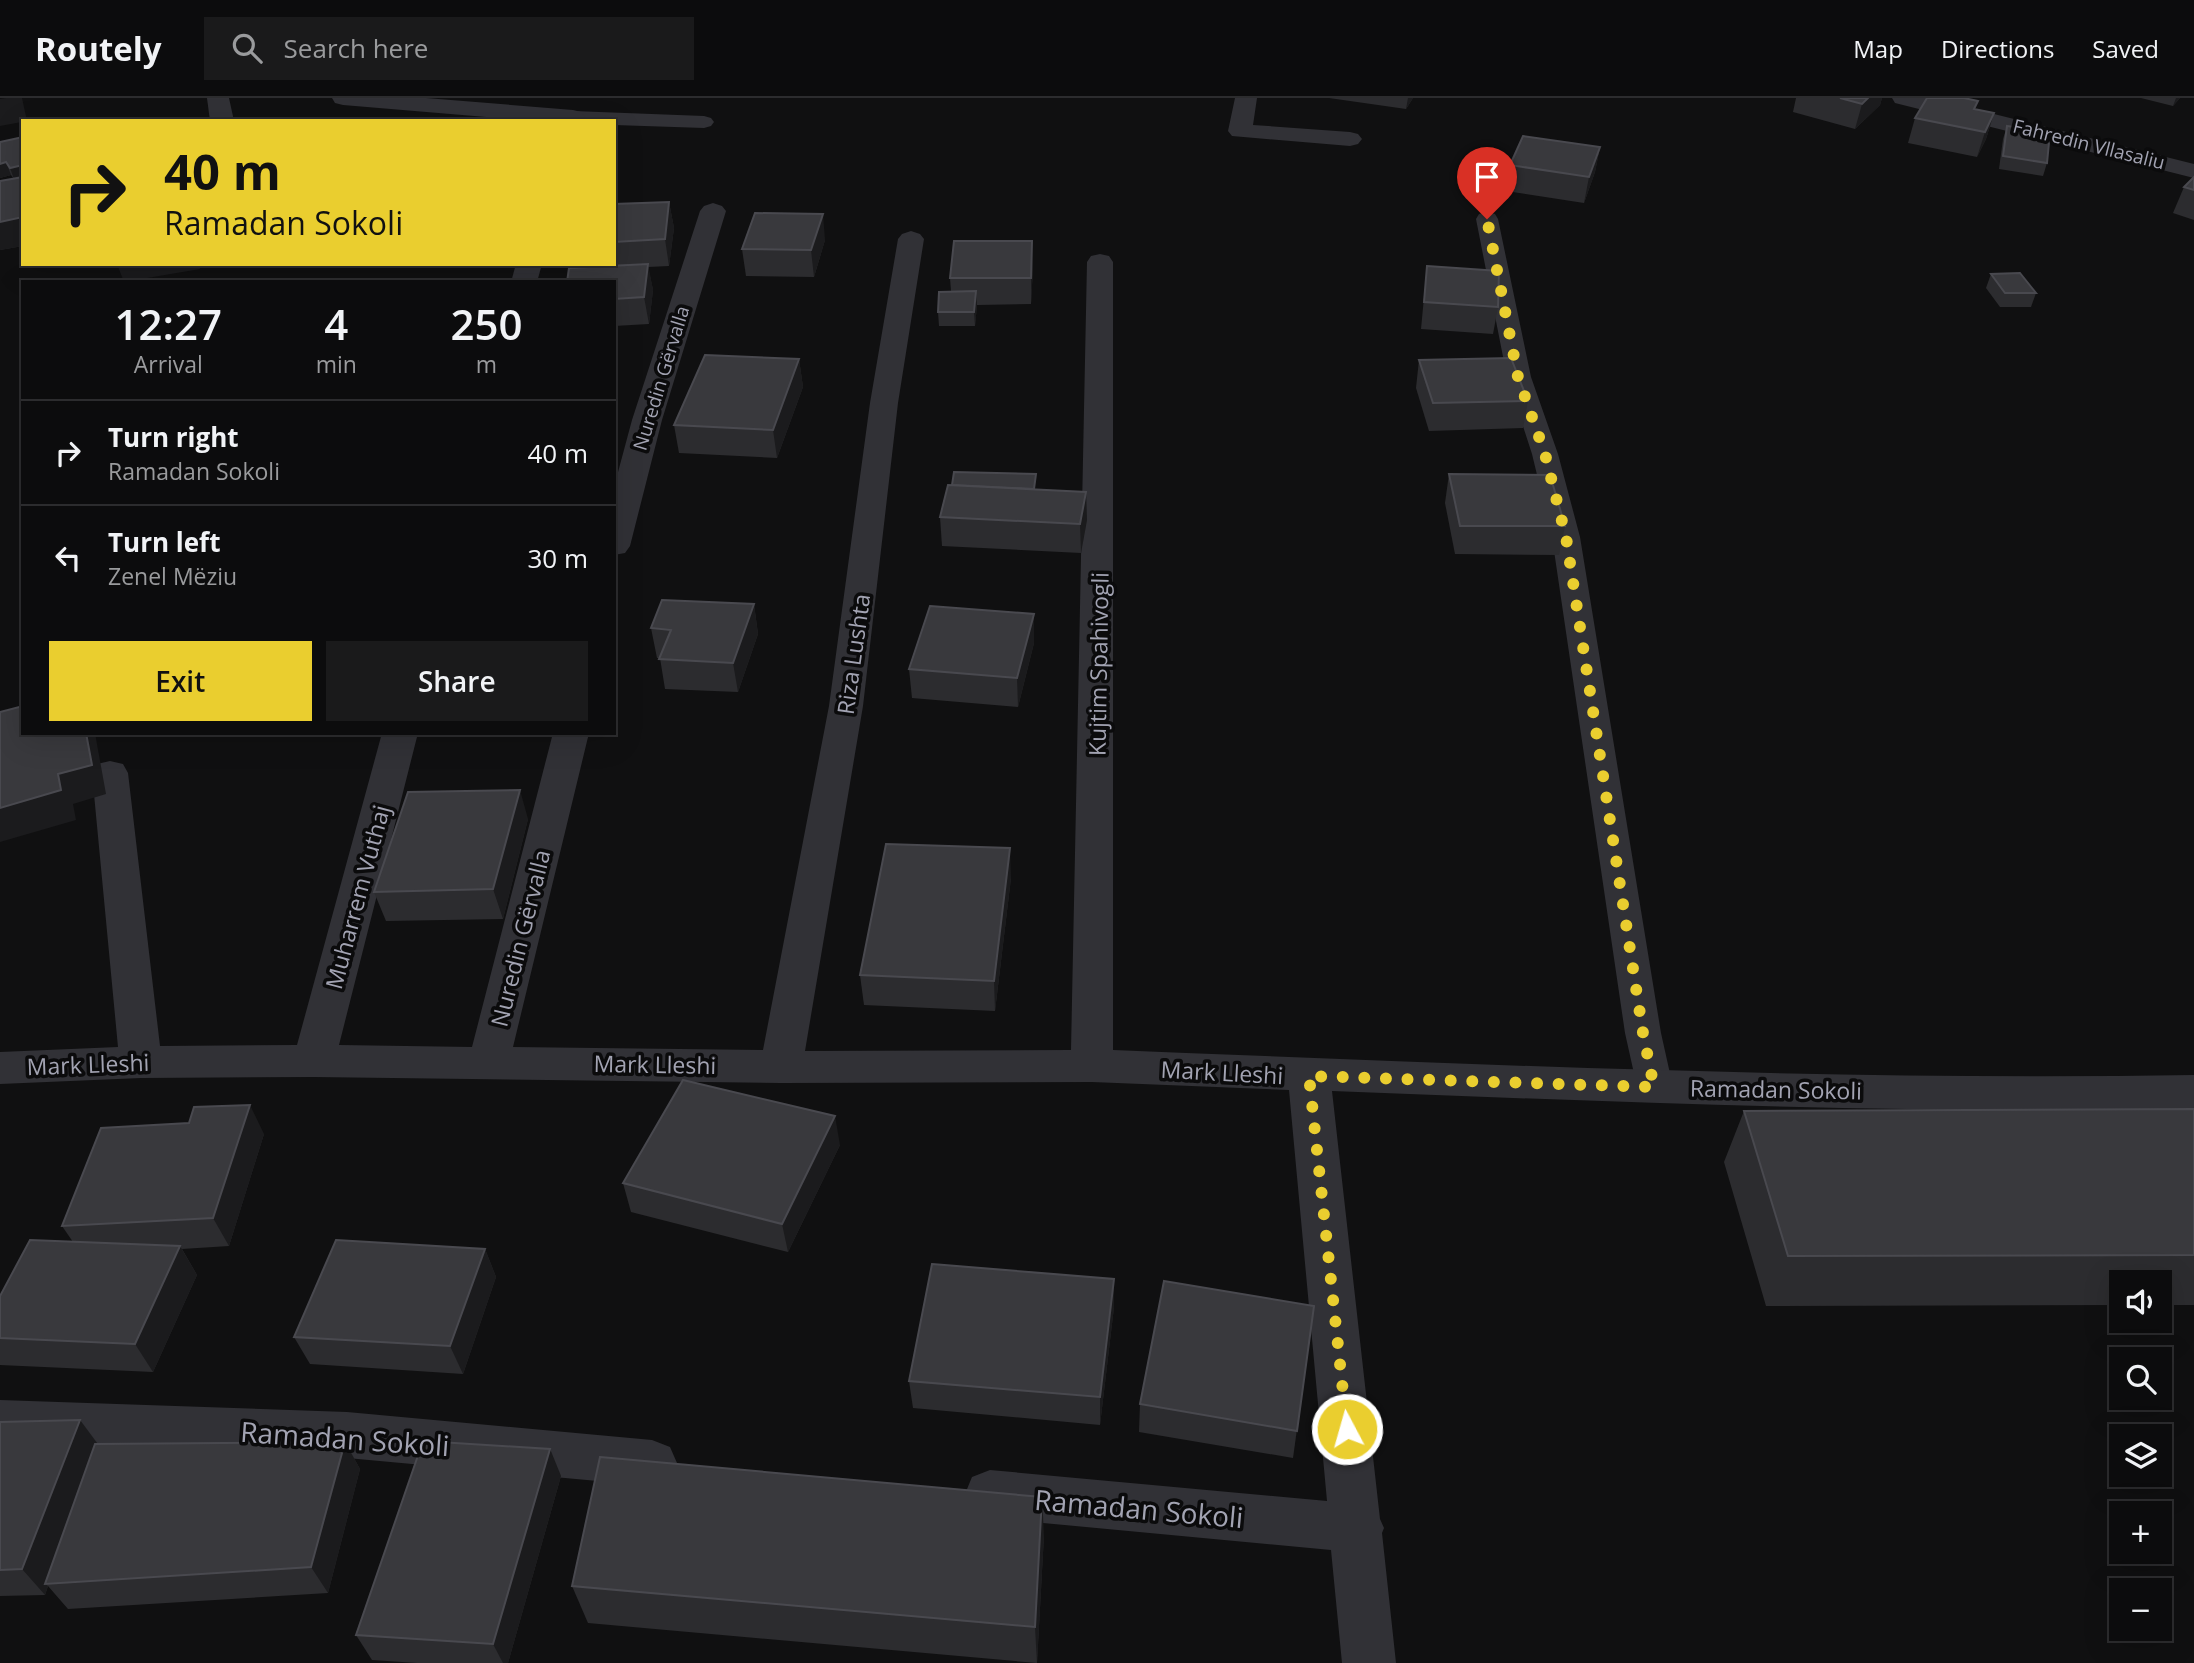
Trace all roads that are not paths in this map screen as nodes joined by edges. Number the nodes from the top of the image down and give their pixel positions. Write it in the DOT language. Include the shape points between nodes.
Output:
graph roads {
  1 [pos="218,98"];
  2 [pos="343,98"];
  3 [pos="1246,98"];
  4 [pos="1918,100"];
  5 [pos="563,118"];
  6 [pos="222,119"];
  7 [pos="598,119"];
  8 [pos="616,120"];
  9 [pos="704,122"];
  10 [pos="1350,139"];
  11 [pos="2194,171"];
  12 [pos="713,211"];
  13 [pos="1487,219"];
  14 [pos="911,239"];
  15 [pos="1100,262"];
  16 [pos="616,538"];
  17 [pos="399,735"];
  18 [pos="570,735"];
  19 [pos="110,773"];
  20 [pos="314,1061"];
  21 [pos="489,1061"];
  22 [pos="141,1062"];
  23 [pos="781,1066"];
  24 [pos="1092,1066"];
  25 [pos="0,1068"];
  26 [pos="1309,1076"];
  27 [pos="1654,1087"];
  28 [pos="2194,1092"];
  29 [pos="0,1422"];
  30 [pos="703,1467"];
  31 [pos="940,1489"];
  32 [pos="1358,1528"];
  33 [pos="1369,1663"];
  1 -- 6 [label="street"];
  2 -- 5 [label="street"];
  3 -- 10 [label="street" via="1240,131"];
  4 -- 11 [label="street, Fahredin Vllasaliu"];
  5 -- 7 [label="lane"];
  8 -- 9 [label="lane"];
  12 -- 16 [label="street, Nuredin Gërvalla" via="647,420"];
  13 -- 27 [label="lane" via="1518,377 1545,454 1566,537"];
  14 -- 23 [label="street, Riza Lushta" via="884,403 846,706"];
  15 -- 24 [label="street, Kujtim Spahivogli"];
  17 -- 20 [label="street, Muharrem Vuthaj"];
  18 -- 21 [label="street, Nuredin Gërvalla"];
  19 -- 22 [label="street"];
  20 -- 21 [label="street, Mark Lleshi"];
  20 -- 22 [label="street, Mark Lleshi"];
  21 -- 23 [label="street, Mark Lleshi"];
  22 -- 25 [label="street, Mark Lleshi"];
  23 -- 24 [label="street, Mark Lleshi"];
  24 -- 26 [label="street, Mark Lleshi"];
  26 -- 27 [label="street, Ramadan Sokoli"];
  26 -- 32 [label="street"];
  27 -- 28 [label="street, Ramadan Sokoli"];
  29 -- 30 [label="street, Ramadan Sokoli" via="347,1435"];
  31 -- 32 [label="street, Ramadan Sokoli"];
  32 -- 33 [label="street"];
}
